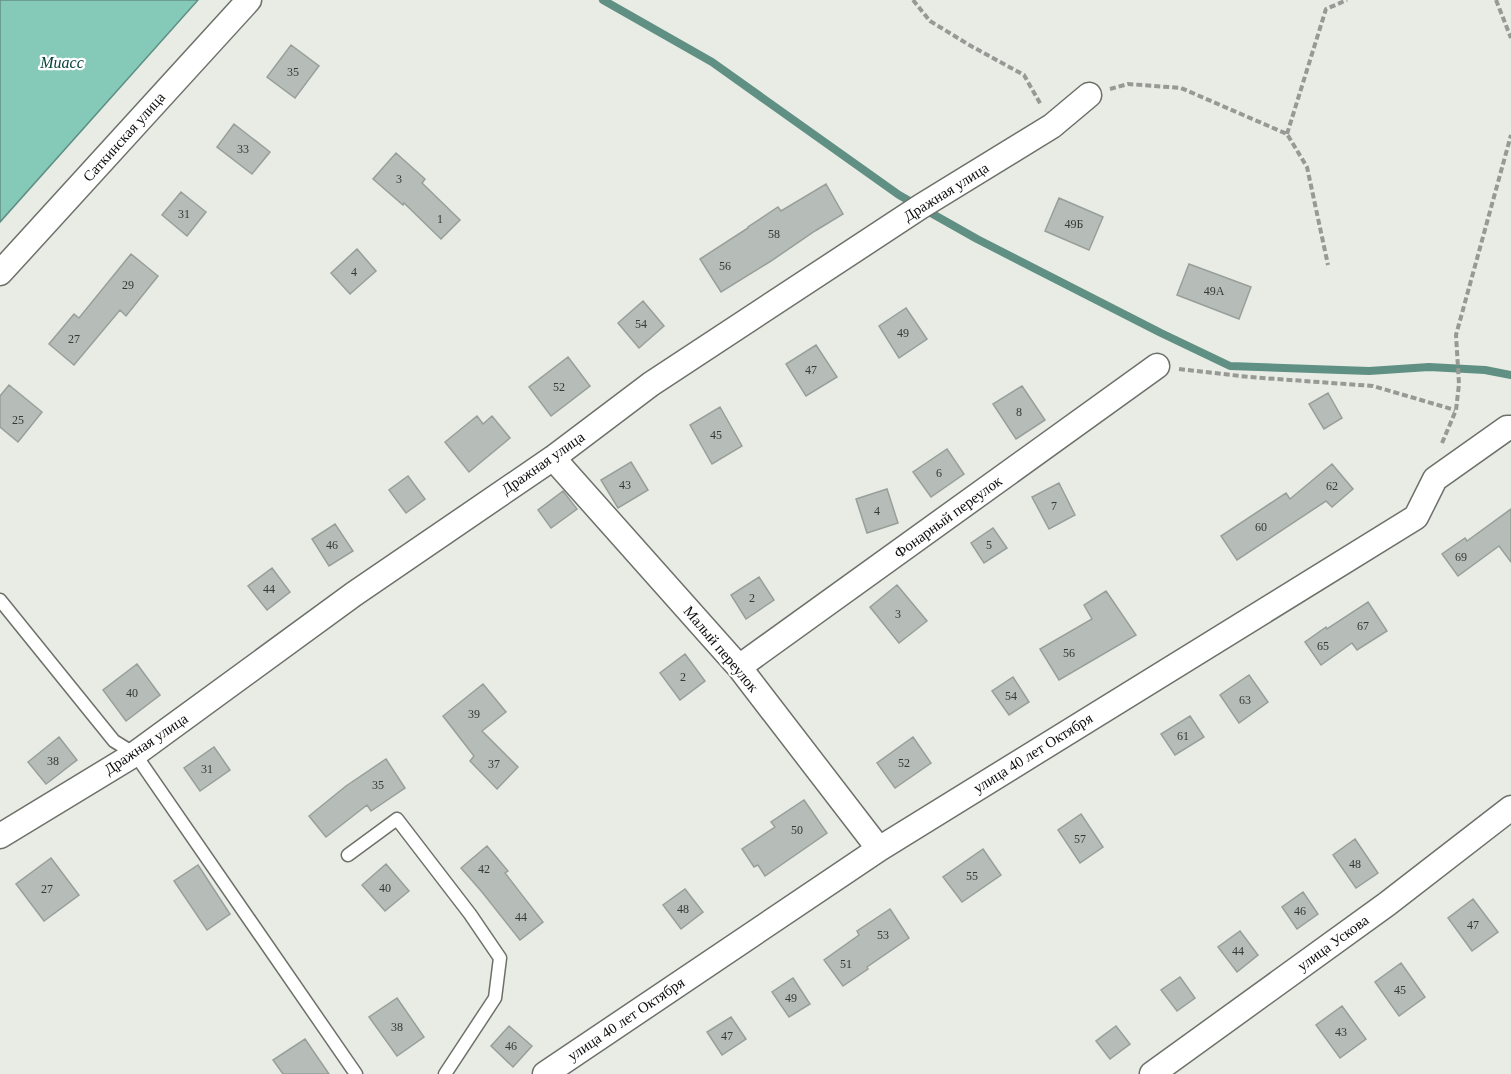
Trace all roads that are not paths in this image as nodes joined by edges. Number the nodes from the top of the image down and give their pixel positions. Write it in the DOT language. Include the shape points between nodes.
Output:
graph roads {
  1 [pos="249,0"];
  2 [pos="1089,95"];
  3 [pos="0,273"];
  4 [pos="1157,366"];
  5 [pos="1511,428"];
  6 [pos="553,458"];
  7 [pos="0,600"];
  8 [pos="740,667"];
  9 [pos="135,754"];
  10 [pos="1511,808"];
  11 [pos="0,836"];
  12 [pos="879,849"];
  13 [pos="348,855"];
  14 [pos="356,1074"];
  15 [pos="445,1074"];
  16 [pos="545,1074"];
  17 [pos="1152,1074"];
  1 -- 3 [label="street, Саткинская улица"];
  2 -- 6 [label="street, Дражная улица" via="1052,126 920,207 661,378"];
  4 -- 8 [label="street, Фонарный переулок"];
  5 -- 12 [label="street, улица 40 лет Октября" via="1435,479 1416,518"];
  6 -- 8 [label="street, Малый переулок"];
  6 -- 9 [label="street, Дражная улица" via="354,594"];
  7 -- 9 [label="lane" via="114,741"];
  8 -- 12 [label="street, Малый переулок"];
  9 -- 11 [label="street, Дражная улица"];
  9 -- 14 [label="lane"];
  10 -- 17 [label="street, улица Ускова" via="1387,904"];
  12 -- 16 [label="street, улица 40 лет Октября"];
  13 -- 15 [label="lane" via="397,819 500,958 495,998"];
}
